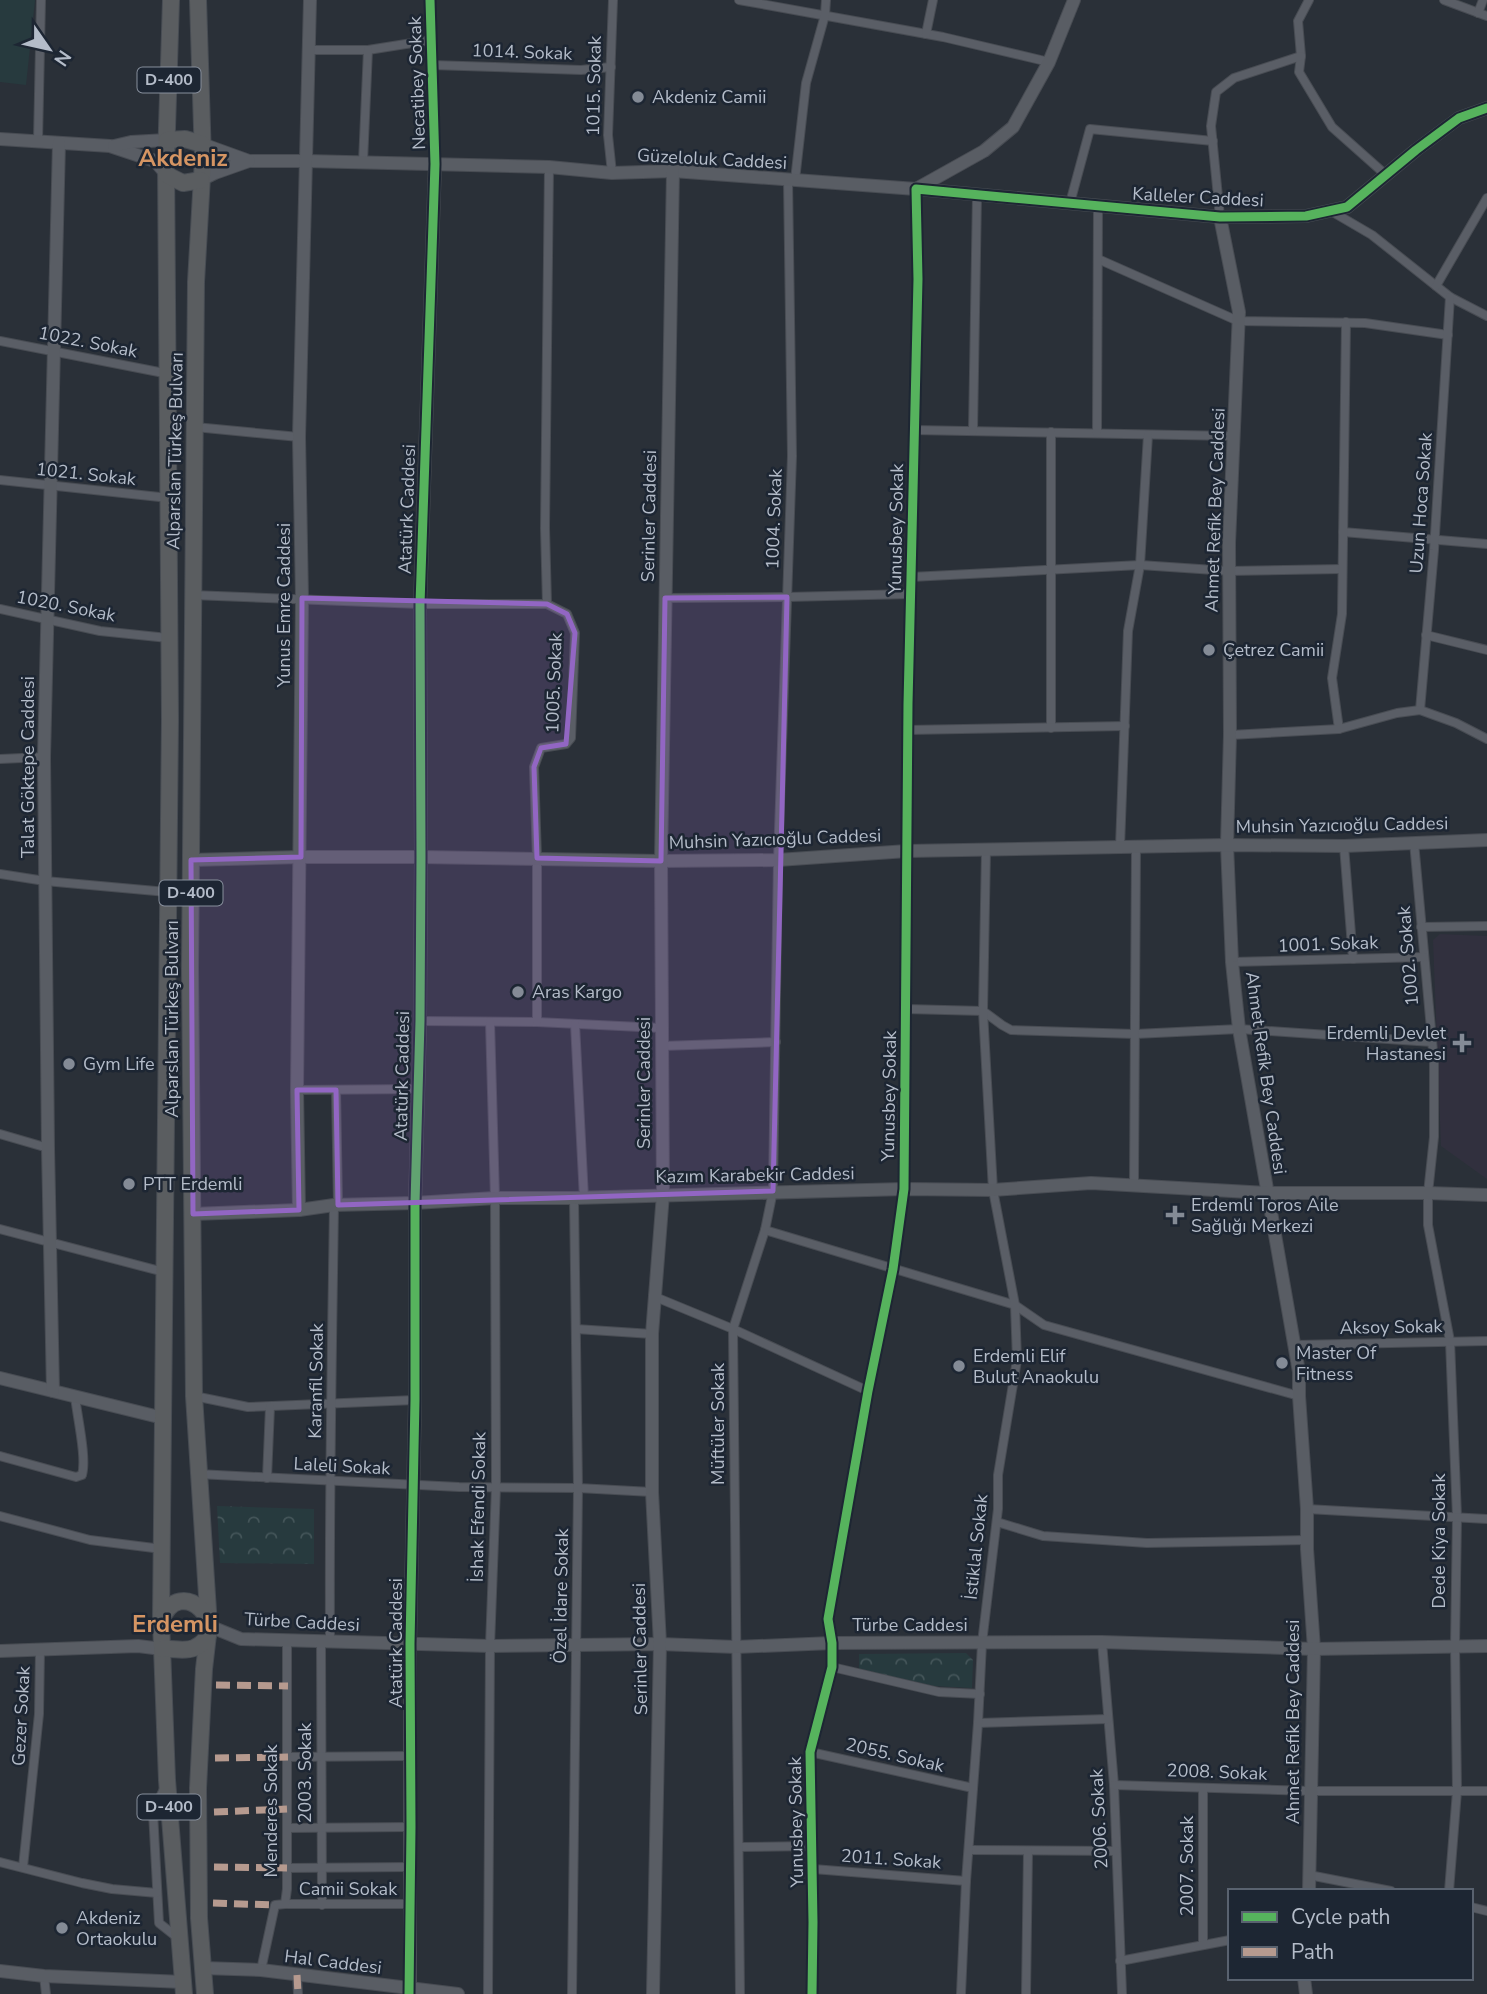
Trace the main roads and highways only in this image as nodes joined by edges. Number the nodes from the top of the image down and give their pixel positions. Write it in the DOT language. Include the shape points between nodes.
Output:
graph roads {
  1 [pos="171,0"];
  2 [pos="198,0"];
  3 [pos="167,140"];
  4 [pos="202,144"];
  5 [pos="167,175"];
  6 [pos="201,180"];
  7 [pos="161,1621"];
  8 [pos="209,1626"];
  9 [pos="162,1649"];
  10 [pos="183,1988"];
  11 [pos="205,1994"];
  1 -- 3 [label="highway, Alparslan Türkeş Bulvarı / D-400"];
  2 -- 4 [label="highway, Alparslan Türkeş Bulvarı / D-400"];
  3 -- 4 [label="highway"];
  3 -- 5 [label="highway, Alparslan Türkeş Bulvarı / D-400"];
  4 -- 6 [label="highway, Alparslan Türkeş Bulvarı / D-400"];
  5 -- 6 [label="highway" via="183,183"];
  5 -- 7 [label="highway, Alparslan Türkeş Bulvarı / D-400" via="170,719"];
  6 -- 8 [label="highway, Alparslan Türkeş Bulvarı / D-400" via="196,282 190,969 194,1395"];
  7 -- 8 [label="highway" via="169,1607 184,1601 199,1606"];
  7 -- 9 [label="highway, Alparslan Türkeş Bulvarı / D-400"];
  8 -- 9 [label="highway" via="197,1646"];
  8 -- 11 [label="highway, Alparslan Türkeş Bulvarı / D-400" via="198,1788"];
  9 -- 10 [label="highway, Alparslan Türkeş Bulvarı / D-400"];
}
